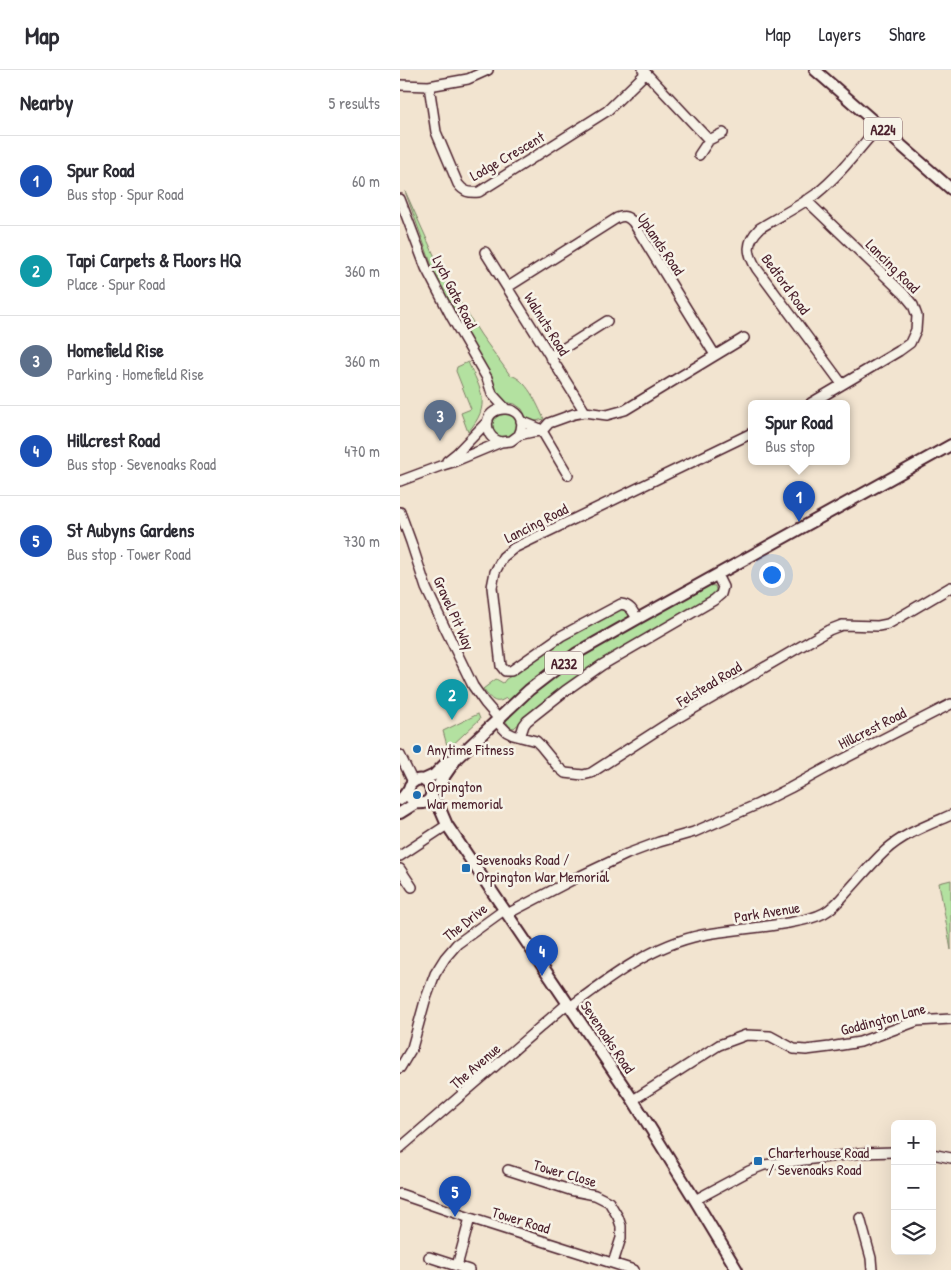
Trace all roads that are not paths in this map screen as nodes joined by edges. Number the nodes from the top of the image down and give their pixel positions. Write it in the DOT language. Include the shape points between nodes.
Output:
graph roads {
  1 [pos="488,70"];
  2 [pos="815,70"];
  3 [pos="645,72"];
  4 [pos="400,85"];
  5 [pos="429,86"];
  6 [pos="879,126"];
  7 [pos="723,133"];
  8 [pos="709,140"];
  9 [pos="699,155"];
  10 [pos="951,189"];
  11 [pos="400,199"];
  12 [pos="806,200"];
  13 [pos="485,252"];
  14 [pos="508,287"];
  15 [pos="607,322"];
  16 [pos="744,338"];
  17 [pos="715,355"];
  18 [pos="550,357"];
  19 [pos="842,384"];
  20 [pos="492,394"];
  21 [pos="816,400"];
  22 [pos="505,408"];
  23 [pos="585,412"];
  24 [pos="488,419"];
  25 [pos="521,421"];
  26 [pos="542,431"];
  27 [pos="519,435"];
  28 [pos="748,435"];
  29 [pos="501,442"];
  30 [pos="951,445"];
  31 [pos="443,465"];
  32 [pos="568,475"];
  33 [pos="400,481"];
  34 [pos="400,512"];
  35 [pos="717,576"];
  36 [pos="951,587"];
  37 [pos="638,619"];
  38 [pos="951,704"];
  39 [pos="498,718"];
  40 [pos="520,737"];
  41 [pos="400,755"];
  42 [pos="459,756"];
  43 [pos="415,784"];
  44 [pos="432,793"];
  45 [pos="400,800"];
  46 [pos="418,804"];
  47 [pos="400,813"];
  48 [pos="951,815"];
  49 [pos="447,825"];
  50 [pos="400,856"];
  51 [pos="400,869"];
  52 [pos="412,887"];
  53 [pos="505,912"];
  54 [pos="569,1006"];
  55 [pos="951,1019"];
  56 [pos="400,1068"];
  57 [pos="633,1100"];
  58 [pos="400,1148"];
  59 [pos="891,1152"];
  60 [pos="936,1155"];
  61 [pos="951,1158"];
  62 [pos="508,1170"];
  63 [pos="400,1194"];
  64 [pos="695,1200"];
  65 [pos="470,1218"];
  66 [pos="860,1218"];
  67 [pos="429,1258"];
  68 [pos="613,1263"];
  69 [pos="457,1266"];
  70 [pos="469,1270"];
  71 [pos="634,1270"];
  72 [pos="737,1270"];
  73 [pos="872,1270"];
  1 -- 5 [label="street" via="468,79"];
  2 -- 6 [label="main road, A224"];
  3 -- 5 [label="street, Lodge Crescent" via="607,111 478,192 470,193 458,184 436,132"];
  3 -- 8 [label="street"];
  4 -- 5 [label="street"];
  6 -- 10 [label="main road, A224"];
  6 -- 12 [label="street, Bedford Road" via="824,187"];
  7 -- 8 [label="street"];
  8 -- 9 [label="street"];
  11 -- 20 [label="street, Lych Gate Road" via="426,268 487,378"];
  12 -- 19 [label="street, Bedford Road" via="760,228 750,241 748,251 757,269"];
  12 -- 19 [label="street, Lancing Road" via="904,294 917,316 916,330 910,342"];
  13 -- 14 [label="street, Walnuts Road"];
  14 -- 17 [label="street, Uplands Road" via="617,218 628,217"];
  14 -- 18 [label="street, Walnuts Road"];
  15 -- 18 [label="street"];
  16 -- 17 [label="street"];
  17 -- 23 [label="street" via="625,410 607,415"];
  18 -- 23 [label="street, Walnuts Road"];
  19 -- 21 [label="street, Lancing Road"];
  20 -- 22 [label="street, Lych Gate Road"];
  20 -- 24 [label="street, Lych Gate Road"];
  22 -- 24 [label="street" via="495,411"];
  22 -- 25 [label="street" via="515,411"];
  23 -- 26 [label="street" via="549,424"];
  24 -- 29 [label="street" via="489,433"];
  24 -- 31 [label="street"];
  25 -- 26 [label="street"];
  25 -- 27 [label="street"];
  26 -- 27 [label="street"];
  26 -- 32 [label="street"];
  27 -- 29 [label="street" via="511,441"];
  28 -- 37 [label="street, Lancing Road" via="514,548 503,557 495,572 492,587 501,666 506,671 511,671 561,636 620,604 631,608"];
  29 -- 31 [label="street"];
  30 -- 35 [label="main road, A232"];
  31 -- 33 [label="street"];
  34 -- 39 [label="street, Gravel Pit Way" via="426,588 443,624 473,686"];
  35 -- 37 [label="main road, A232"];
  35 -- 40 [label="street" via="723,587 714,600 602,665 564,691 527,721"];
  36 -- 40 [label="street, Felstead Road" via="888,624 842,626 829,630 583,776 565,773 540,745"];
  37 -- 39 [label="main road, A232" via="570,658"];
  38 -- 53 [label="street, Hillcrest Road" via="764,801 694,832 627,854"];
  39 -- 40 [label="street, Felstead Road" via="507,732"];
  39 -- 42 [label="main road, A232"];
  41 -- 43 [label="street"];
  42 -- 43 [label="main road" via="434,775"];
  42 -- 44 [label="main road"];
  43 -- 44 [label="main road" via="429,784"];
  43 -- 45 [label="main road"];
  43 -- 46 [label="main road" via="410,798"];
  44 -- 46 [label="main road" via="428,801"];
  44 -- 49 [label="main road, Sevenoaks Road"];
  46 -- 47 [label="main road"];
  46 -- 49 [label="main road, Sevenoaks Road" via="432,811"];
  48 -- 54 [label="street, Park Avenue" via="896,842 825,912 798,921 679,941 650,954"];
  49 -- 50 [label="street"];
  49 -- 53 [label="main road, Sevenoaks Road"];
  51 -- 52 [label="street"];
  53 -- 54 [label="main road, Sevenoaks Road"];
  53 -- 56 [label="street, The Drive" via="457,944 445,958 425,1001 412,1048"];
  54 -- 57 [label="main road, Sevenoaks Road"];
  54 -- 58 [label="street, The Avenue"];
  55 -- 57 [label="street, Goddington Lane" via="917,1021 860,1042 830,1048 794,1049 770,1036 746,1035 719,1045"];
  57 -- 64 [label="main road, Sevenoaks Road"];
  59 -- 64 [label="street" via="764,1165"];
  60 -- 61 [label="street"];
  62 -- 68 [label="street, Tower Close" via="609,1202 622,1226"];
  63 -- 65 [label="street, Tower Road"];
  64 -- 72 [label="main road, Sevenoaks Road"];
  65 -- 68 [label="street, Tower Road"];
  65 -- 69 [label="street"];
  66 -- 73 [label="street"];
  67 -- 69 [label="street"];
  68 -- 71 [label="street, Tower Road"];
  69 -- 70 [label="street"];
}
